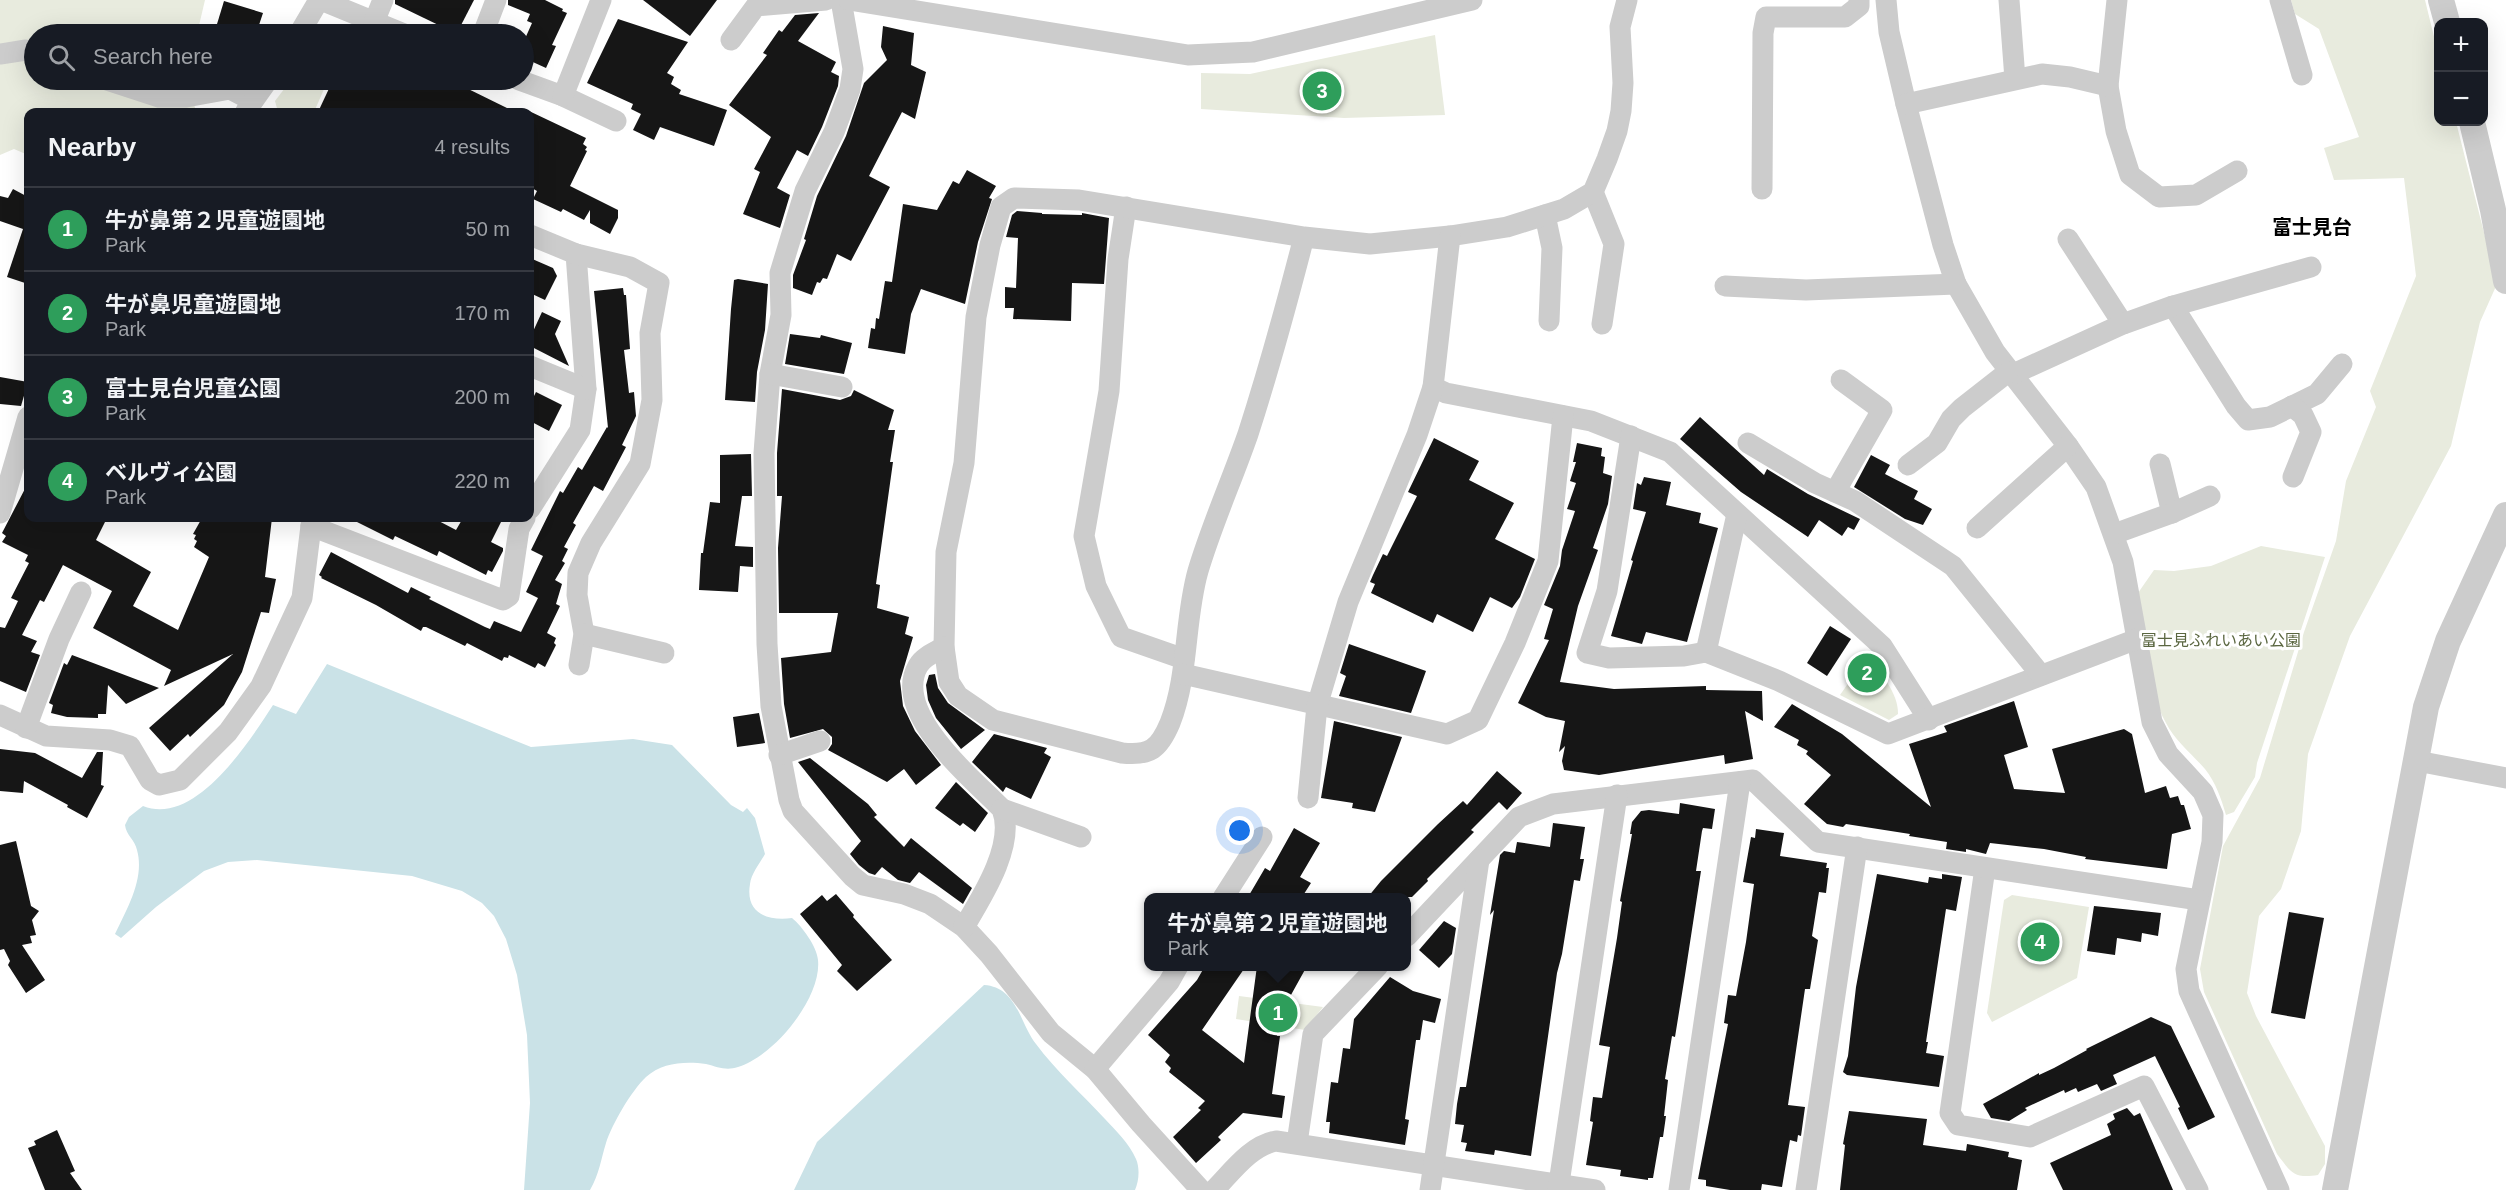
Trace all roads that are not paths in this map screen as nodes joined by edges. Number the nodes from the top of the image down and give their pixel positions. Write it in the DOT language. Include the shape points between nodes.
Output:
graph roads {
  1 [pos="320,0"];
  2 [pos="383,0"];
  3 [pos="496,0"];
  4 [pos="601,0"];
  5 [pos="825,0"];
  6 [pos="841,0"];
  7 [pos="849,0"];
  8 [pos="1472,0"];
  9 [pos="1627,0"];
  10 [pos="1859,0"];
  11 [pos="1886,0"];
  12 [pos="2009,0"];
  13 [pos="2117,0"];
  14 [pos="2280,0"];
  15 [pos="2441,0"];
  16 [pos="2446,18"];
  17 [pos="374,22"];
  18 [pos="305,24"];
  19 [pos="379,24"];
  20 [pos="487,24"];
  21 [pos="731,40"];
  22 [pos="24,50"];
  23 [pos="0,54"];
  24 [pos="2302,75"];
  25 [pos="2015,79"];
  26 [pos="534,85"];
  27 [pos="2108,86"];
  28 [pos="136,90"];
  29 [pos="224,90"];
  30 [pos="231,90"];
  31 [pos="261,90"];
  32 [pos="563,96"];
  33 [pos="1906,105"];
  34 [pos="249,107"];
  35 [pos="616,121"];
  36 [pos="2473,126"];
  37 [pos="2237,171"];
  38 [pos="1762,189"];
  39 [pos="1593,192"];
  40 [pos="1126,207"];
  41 [pos="1545,215"];
  42 [pos="1450,236"];
  43 [pos="534,237"];
  44 [pos="1304,237"];
  45 [pos="2068,240"];
  46 [pos="576,254"];
  47 [pos="2311,267"];
  48 [pos="2506,281"];
  49 [pos="1956,284"];
  50 [pos="1725,286"];
  51 [pos="2173,306"];
  52 [pos="1549,321"];
  53 [pos="1602,324"];
  54 [pos="2122,324"];
  55 [pos="2342,364"];
  56 [pos="534,368"];
  57 [pos="2010,373"];
  58 [pos="770,374"];
  59 [pos="1841,380"];
  60 [pos="842,387"];
  61 [pos="1433,387"];
  62 [pos="586,389"];
  63 [pos="2292,406"];
  64 [pos="1563,416"];
  65 [pos="24,431"];
  66 [pos="1631,436"];
  67 [pos="1749,443"];
  68 [pos="2067,446"];
  69 [pos="2160,464"];
  70 [pos="1908,465"];
  71 [pos="2293,477"];
  72 [pos="1835,492"];
  73 [pos="534,496"];
  74 [pos="2210,496"];
  75 [pos="0,513"];
  76 [pos="2172,513"];
  77 [pos="1737,514"];
  78 [pos="2506,515"];
  79 [pos="312,522"];
  80 [pos="523,522"];
  81 [pos="1977,528"];
  82 [pos="2114,534"];
  83 [pos="2498,556"];
  84 [pos="81,592"];
  85 [pos="584,634"];
  86 [pos="2137,639"];
  87 [pos="944,647"];
  88 [pos="1706,652"];
  89 [pos="663,653"];
  90 [pos="579,665"];
  91 [pos="1183,666"];
  92 [pos="2041,675"];
  93 [pos="1317,706"];
  94 [pos="0,715"];
  95 [pos="1929,720"];
  96 [pos="26,728"];
  97 [pos="820,741"];
  98 [pos="778,755"];
  99 [pos="2417,761"];
  100 [pos="2506,778"];
  101 [pos="1740,782"];
  102 [pos="1617,795"];
  103 [pos="1308,798"];
  104 [pos="1002,810"];
  105 [pos="1082,837"];
  106 [pos="1262,837"];
  107 [pos="1857,847"];
  108 [pos="1479,860"];
  109 [pos="1985,868"];
  110 [pos="1226,893"];
  111 [pos="2199,900"];
  112 [pos="964,927"];
  113 [pos="1411,932"];
  114 [pos="1176,971"];
  115 [pos="1373,971"];
  116 [pos="1095,1068"];
  117 [pos="1297,1143"];
  118 [pos="1434,1166"];
  119 [pos="1559,1187"];
  120 [pos="1201,1190"];
  121 [pos="1214,1190"];
  122 [pos="1430,1190"];
  123 [pos="1594,1190"];
  124 [pos="1679,1190"];
  125 [pos="1806,1190"];
  126 [pos="2198,1190"];
  127 [pos="2279,1190"];
  128 [pos="2335,1190"];
  1 -- 17 [label="street"];
  1 -- 18 [label="street"];
  2 -- 17 [label="street"];
  3 -- 20 [label="street"];
  4 -- 32 [label="street"];
  5 -- 21 [label="street" via="756,6"];
  6 -- 58 [label="street" via="853,69 850,89 834,132 804,191 780,273 781,315"];
  7 -- 8 [label="street" via="1188,55 1253,52"];
  9 -- 39 [label="street" via="1620,27 1621,111"];
  10 -- 38 [label="street" via="1859,6 1845,16 1766,17"];
  11 -- 33 [label="street" via="1889,32"];
  12 -- 25 [label="street"];
  13 -- 27 [label="street"];
  14 -- 24 [label="street"];
  15 -- 16 [label="street"];
  17 -- 19 [label="street"];
  22 -- 23 [label="street"];
  25 -- 27 [label="street" via="2042,74"];
  25 -- 33 [label="street"];
  26 -- 32 [label="street"];
  27 -- 37 [label="street" via="2116,131 2130,175 2159,197 2196,195"];
  28 -- 29 [label="street" via="159,98"];
  30 -- 34 [label="street"];
  31 -- 34 [label="street"];
  32 -- 35 [label="street"];
  33 -- 49 [label="street"];
  36 -- 48 [label="street"];
  39 -- 41 [label="street"];
  39 -- 53 [label="street" via="1614,244"];
  40 -- 44 [label="street"];
  40 -- 87 [label="street" via="1078,200 1014,198 1001,207 975,317 964,463 946,552"];
  40 -- 91 [label="street" via="1118,258 1109,391 1084,536 1096,586 1121,638"];
  41 -- 42 [label="street" via="1507,227"];
  41 -- 52 [label="street" via="1552,248"];
  42 -- 44 [label="street" via="1370,244"];
  42 -- 61 [label="street"];
  43 -- 46 [label="street"];
  44 -- 91 [label="street" via="1247,435 1198,571"];
  45 -- 54 [label="street"];
  46 -- 62 [label="street"];
  46 -- 85 [label="street" via="630,267 659,284 650,333 652,400 640,464 591,543 578,573"];
  47 -- 51 [label="street"];
  49 -- 50 [label="street" via="1806,290"];
  49 -- 57 [label="street"];
  51 -- 54 [label="street"];
  51 -- 63 [label="street" via="2248,420 2270,417"];
  54 -- 57 [label="street"];
  55 -- 63 [label="street" via="2317,394"];
  56 -- 62 [label="street"];
  57 -- 68 [label="street"];
  57 -- 70 [label="street" via="1962,408 1937,443"];
  58 -- 60 [label="street"];
  58 -- 98 [label="street" via="764,453 767,644"];
  59 -- 72 [label="street" via="1882,410"];
  61 -- 64 [label="street" via="1446,393"];
  61 -- 93 [label="street" via="1348,602"];
  62 -- 73 [label="street" via="580,430"];
  63 -- 71 [label="street" via="2303,414 2311,432"];
  64 -- 66 [label="street" via="1591,421"];
  64 -- 93 [label="street" via="1548,561 1478,720 1448,734"];
  65 -- 75 [label="street"];
  66 -- 77 [label="street" via="1670,452"];
  66 -- 88 [label="street" via="1607,591 1587,653 1609,658"];
  67 -- 72 [label="street"];
  68 -- 81 [label="street"];
  68 -- 82 [label="street" via="2096,487"];
  69 -- 76 [label="street"];
  72 -- 92 [label="street" via="1855,501 1953,566"];
  74 -- 76 [label="street"];
  76 -- 82 [label="street"];
  77 -- 88 [label="street"];
  77 -- 95 [label="street" via="1882,646"];
  78 -- 83 [label="street"];
  79 -- 80 [label="street" via="503,600 510,596"];
  79 -- 96 [label="street" via="302,598 261,686 228,732 180,780 159,785 150,780 130,746 110,740 46,736"];
  82 -- 86 [label="street" via="2124,562"];
  83 -- 99 [label="street" via="2448,641 2427,707"];
  84 -- 96 [label="street"];
  85 -- 89 [label="street"];
  85 -- 90 [label="street"];
  86 -- 92 [label="street"];
  86 -- 111 [label="street" via="2148,703 2159,739 2203,792 2212,815 2212,842"];
  87 -- 91 [label="street" via="949,682 957,696 993,720 1140,755 1155,748 1169,723"];
  87 -- 104 [label="street" via="918,667 913,687 917,711 930,734"];
  88 -- 95 [label="street" via="1779,681 1888,734"];
  91 -- 93 [label="street"];
  92 -- 95 [label="street"];
  93 -- 103 [label="street"];
  94 -- 96 [label="street"];
  97 -- 98 [label="street"];
  98 -- 112 [label="street" via="793,811 852,876 863,885 930,904"];
  99 -- 100 [label="street"];
  99 -- 128 [label="street"];
  101 -- 102 [label="street"];
  101 -- 107 [label="street" via="1753,780 1818,842"];
  101 -- 124 [label="street"];
  102 -- 108 [label="street" via="1553,804 1519,817"];
  102 -- 119 [label="street"];
  104 -- 105 [label="street"];
  104 -- 112 [label="street" via="1007,822 1001,852 985,892"];
  106 -- 110 [label="street"];
  107 -- 109 [label="street"];
  107 -- 125 [label="street"];
  108 -- 113 [label="street"];
  108 -- 118 [label="street"];
  109 -- 111 [label="street"];
  109 -- 126 [label="street" via="1950,1113 1958,1125 2030,1137 2144,1086"];
  111 -- 127 [label="street" via="2186,969 2188,991"];
  112 -- 116 [label="street" via="1051,1033"];
  114 -- 116 [label="street"];
  115 -- 117 [label="street" via="1313,1034"];
  116 -- 120 [label="street"];
  117 -- 118 [label="street"];
  117 -- 121 [label="street" via="1264,1143"];
  118 -- 119 [label="street"];
  118 -- 122 [label="street"];
  119 -- 123 [label="street"];
}
